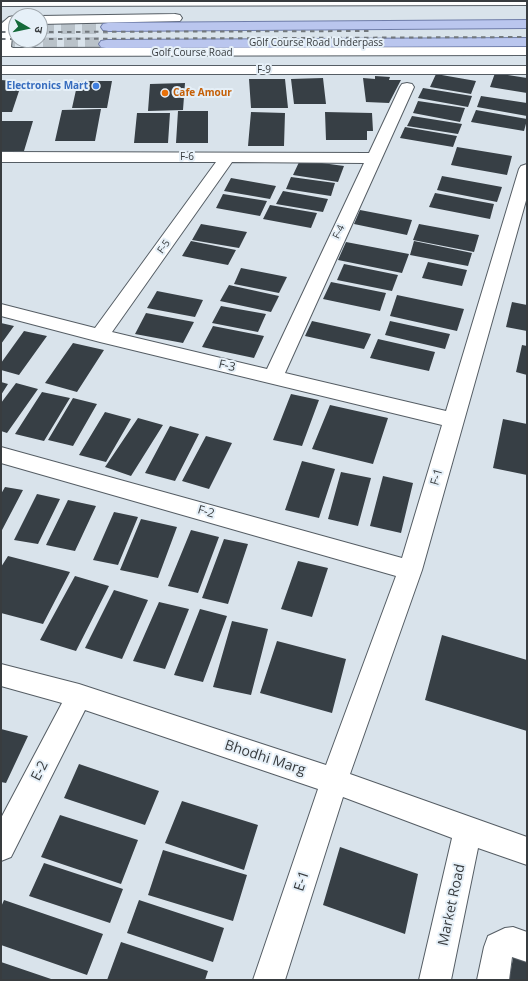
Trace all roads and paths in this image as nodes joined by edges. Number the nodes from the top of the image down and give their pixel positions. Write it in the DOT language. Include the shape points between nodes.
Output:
graph roads {
  1 [pos="498,1"];
  2 [pos="527,1"];
  3 [pos="1,2"];
  4 [pos="230,3"];
  5 [pos="527,14"];
  6 [pos="230,18"];
  7 [pos="48,20"];
  8 [pos="8,23"];
  9 [pos="527,24"];
  10 [pos="108,27"];
  11 [pos="527,42"];
  12 [pos="106,44"];
  13 [pos="527,51"];
  14 [pos="5,52"];
  15 [pos="1,70"];
  16 [pos="527,70"];
  17 [pos="407,87"];
  18 [pos="1,157"];
  19 [pos="228,157"];
  20 [pos="373,158"];
  21 [pos="527,169"];
  22 [pos="1,310"];
  23 [pos="100,336"];
  24 [pos="273,377"];
  25 [pos="454,420"];
  26 [pos="1,455"];
  27 [pos="410,570"];
  28 [pos="1,675"];
  29 [pos="79,696"];
  30 [pos="334,781"];
  31 [pos="468,830"];
  32 [pos="1,847"];
  33 [pos="527,851"];
  34 [pos="527,947"];
  35 [pos="270,980"];
  36 [pos="436,980"];
  37 [pos="492,980"];
  1 -- 2 [label="street"];
  1 -- 4 [label="street"];
  3 -- 4 [label="street"];
  4 -- 6 [label="street"];
  5 -- 6 [label="street"];
  6 -- 7 [label="street"];
  8 -- 14 [label="street"];
  9 -- 10 [label="main road, Golf Course Road Underpass"];
  11 -- 12 [label="main road, Golf Course Road Underpass"];
  13 -- 14 [label="street, Golf Course Road"];
  15 -- 16 [label="street, F-9"];
  17 -- 20 [label="street, F-4"];
  18 -- 19 [label="street, F-6"];
  19 -- 20 [label="street, F-6"];
  19 -- 23 [label="street, F-5"];
  20 -- 24 [label="street, F-4"];
  21 -- 25 [label="street, F-1"];
  22 -- 23 [label="street, F-3"];
  23 -- 24 [label="street, F-3"];
  24 -- 25 [label="street, F-3"];
  25 -- 27 [label="street, F-1"];
  26 -- 27 [label="street, F-2"];
  27 -- 30 [label="street, F-1"];
  28 -- 29 [label="street, Bhodhi Marg"];
  29 -- 30 [label="street, Bhodhi Marg"];
  29 -- 32 [label="street, E-2"];
  30 -- 31 [label="street, Bhodhi Marg"];
  30 -- 35 [label="street, E-1"];
  31 -- 33 [label="street, Bhodhi Marg"];
  31 -- 36 [label="street, Market Road"];
  34 -- 37 [label="street" via="513,942 499,947"];
}
